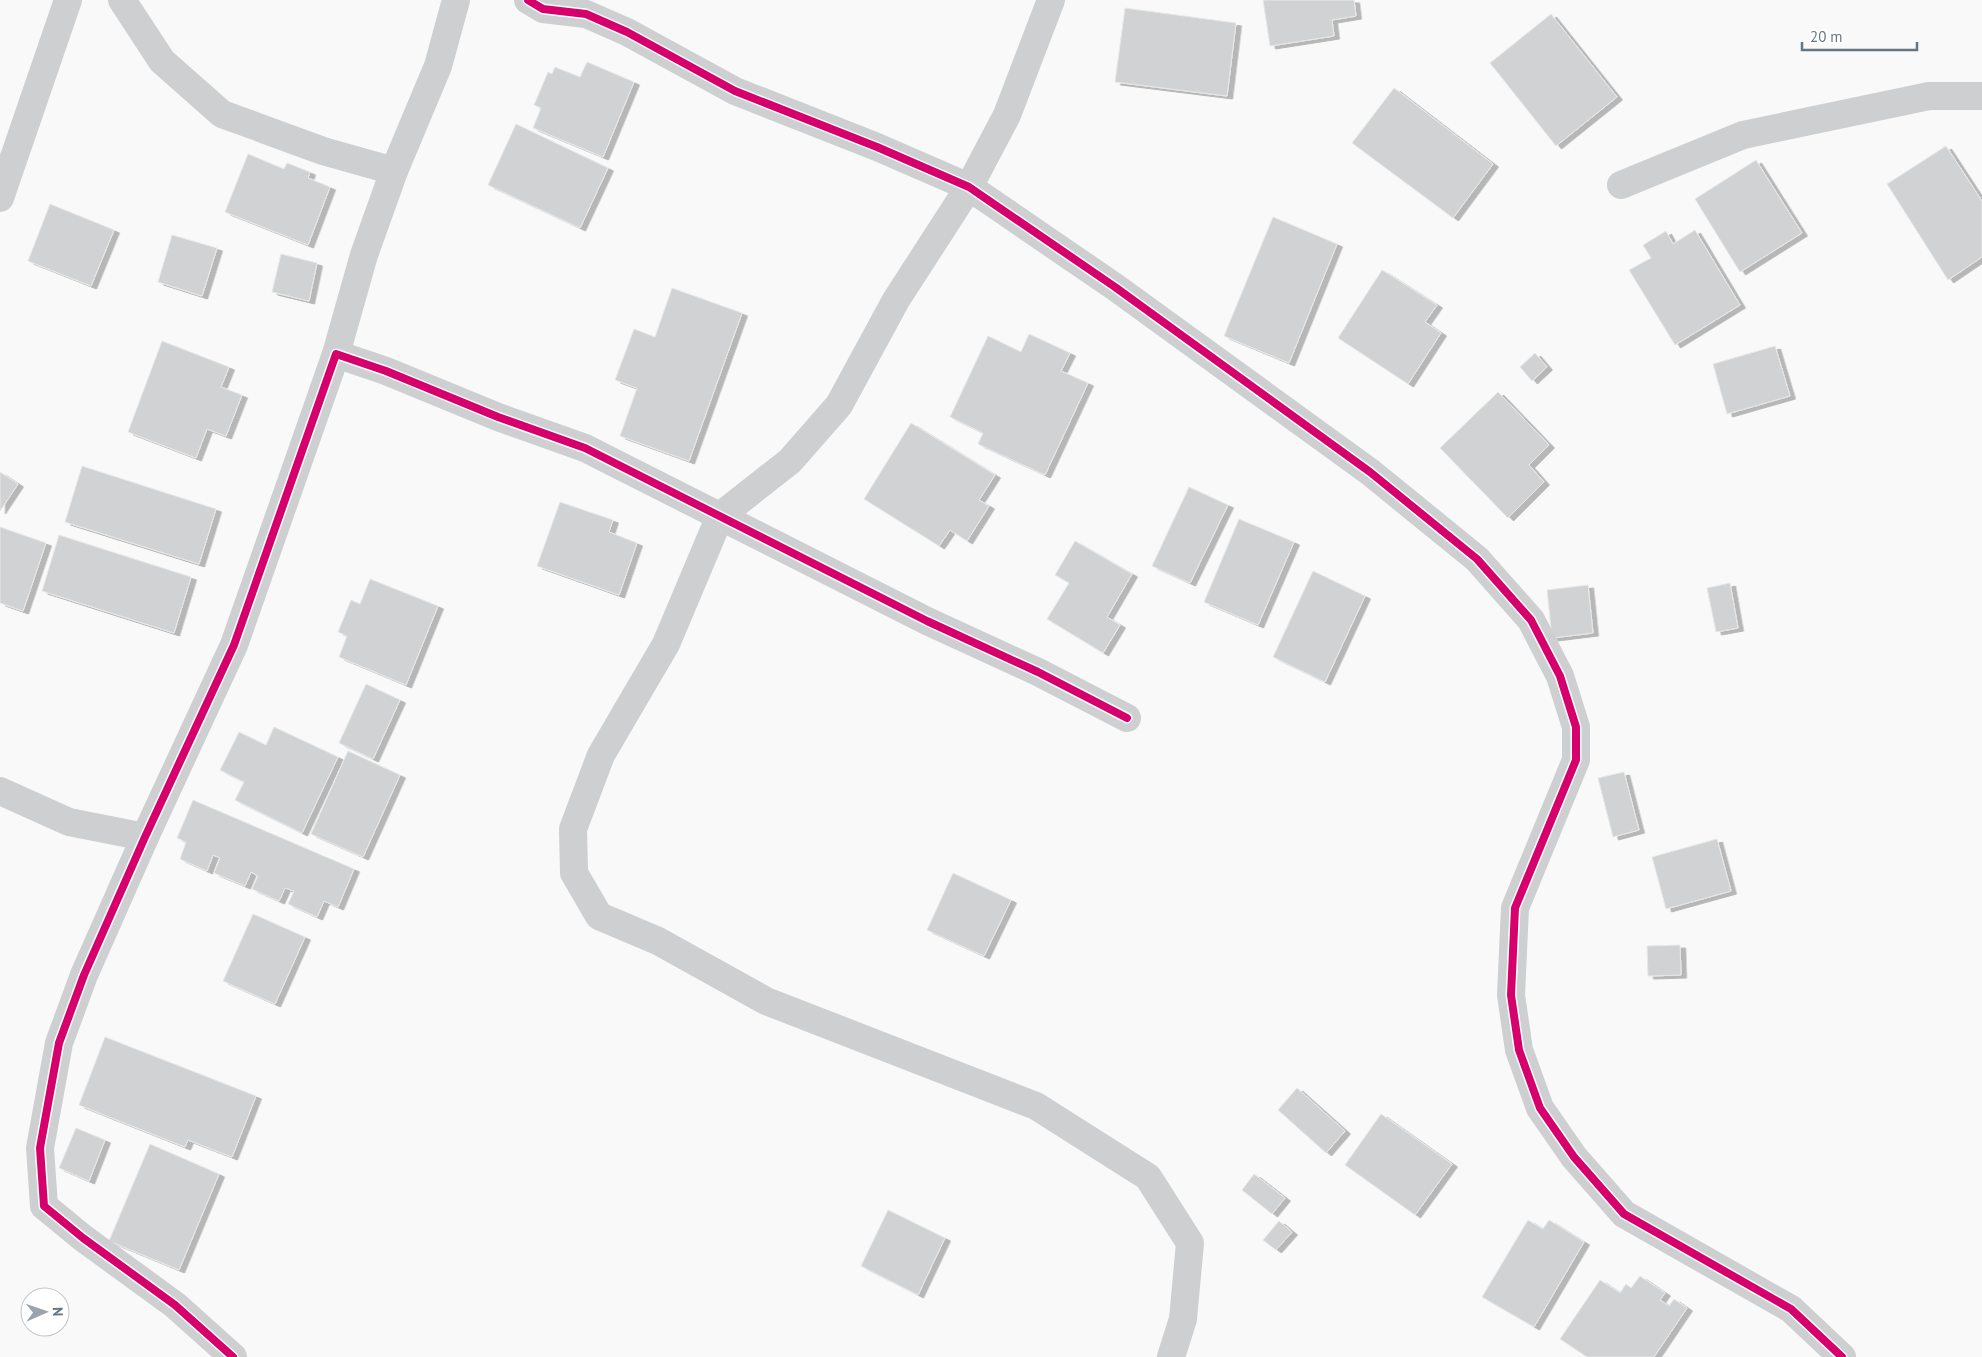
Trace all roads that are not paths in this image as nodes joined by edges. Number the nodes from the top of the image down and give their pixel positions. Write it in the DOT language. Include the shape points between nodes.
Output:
graph roads {
  1 [pos="68,0"];
  2 [pos="122,0"];
  3 [pos="456,0"];
  4 [pos="528,0"];
  5 [pos="1051,0"];
  6 [pos="1982,96"];
  7 [pos="394,171"];
  8 [pos="1621,185"];
  9 [pos="969,187"];
  10 [pos="0,198"];
  11 [pos="336,354"];
  12 [pos="720,516"];
  13 [pos="1127,718"];
  14 [pos="0,791"];
  15 [pos="145,837"];
  16 [pos="233,1357"];
  17 [pos="1171,1357"];
  18 [pos="1842,1357"];
  1 -- 10 [label="street"];
  2 -- 7 [label="street" via="162,61 222,114 324,151"];
  3 -- 7 [label="street" via="438,66"];
  4 -- 9 [label="street" via="543,9 586,14 627,32 735,90"];
  5 -- 9 [label="street" via="1007,115"];
  6 -- 8 [label="street" via="1929,96 1743,135"];
  7 -- 11 [label="street" via="364,255"];
  9 -- 12 [label="street" via="896,300 839,405 790,461"];
  9 -- 18 [label="street" via="1115,286 1370,472 1477,559 1531,620 1560,676 1576,727 1576,760 1516,908 1511,995 1518,1050 1540,1108 1574,1157 1624,1214 1791,1309"];
  11 -- 12 [label="street" via="586,448"];
  11 -- 15 [label="street" via="234,645"];
  12 -- 13 [label="street"];
  12 -- 17 [label="street" via="666,644 601,754 573,829 574,873 599,916 658,941 766,1001 1036,1106 1148,1177 1190,1243 1182,1320"];
  14 -- 15 [label="street" via="69,822"];
  15 -- 16 [label="street" via="84,975 59,1043 40,1148 44,1206 175,1305"];
}
